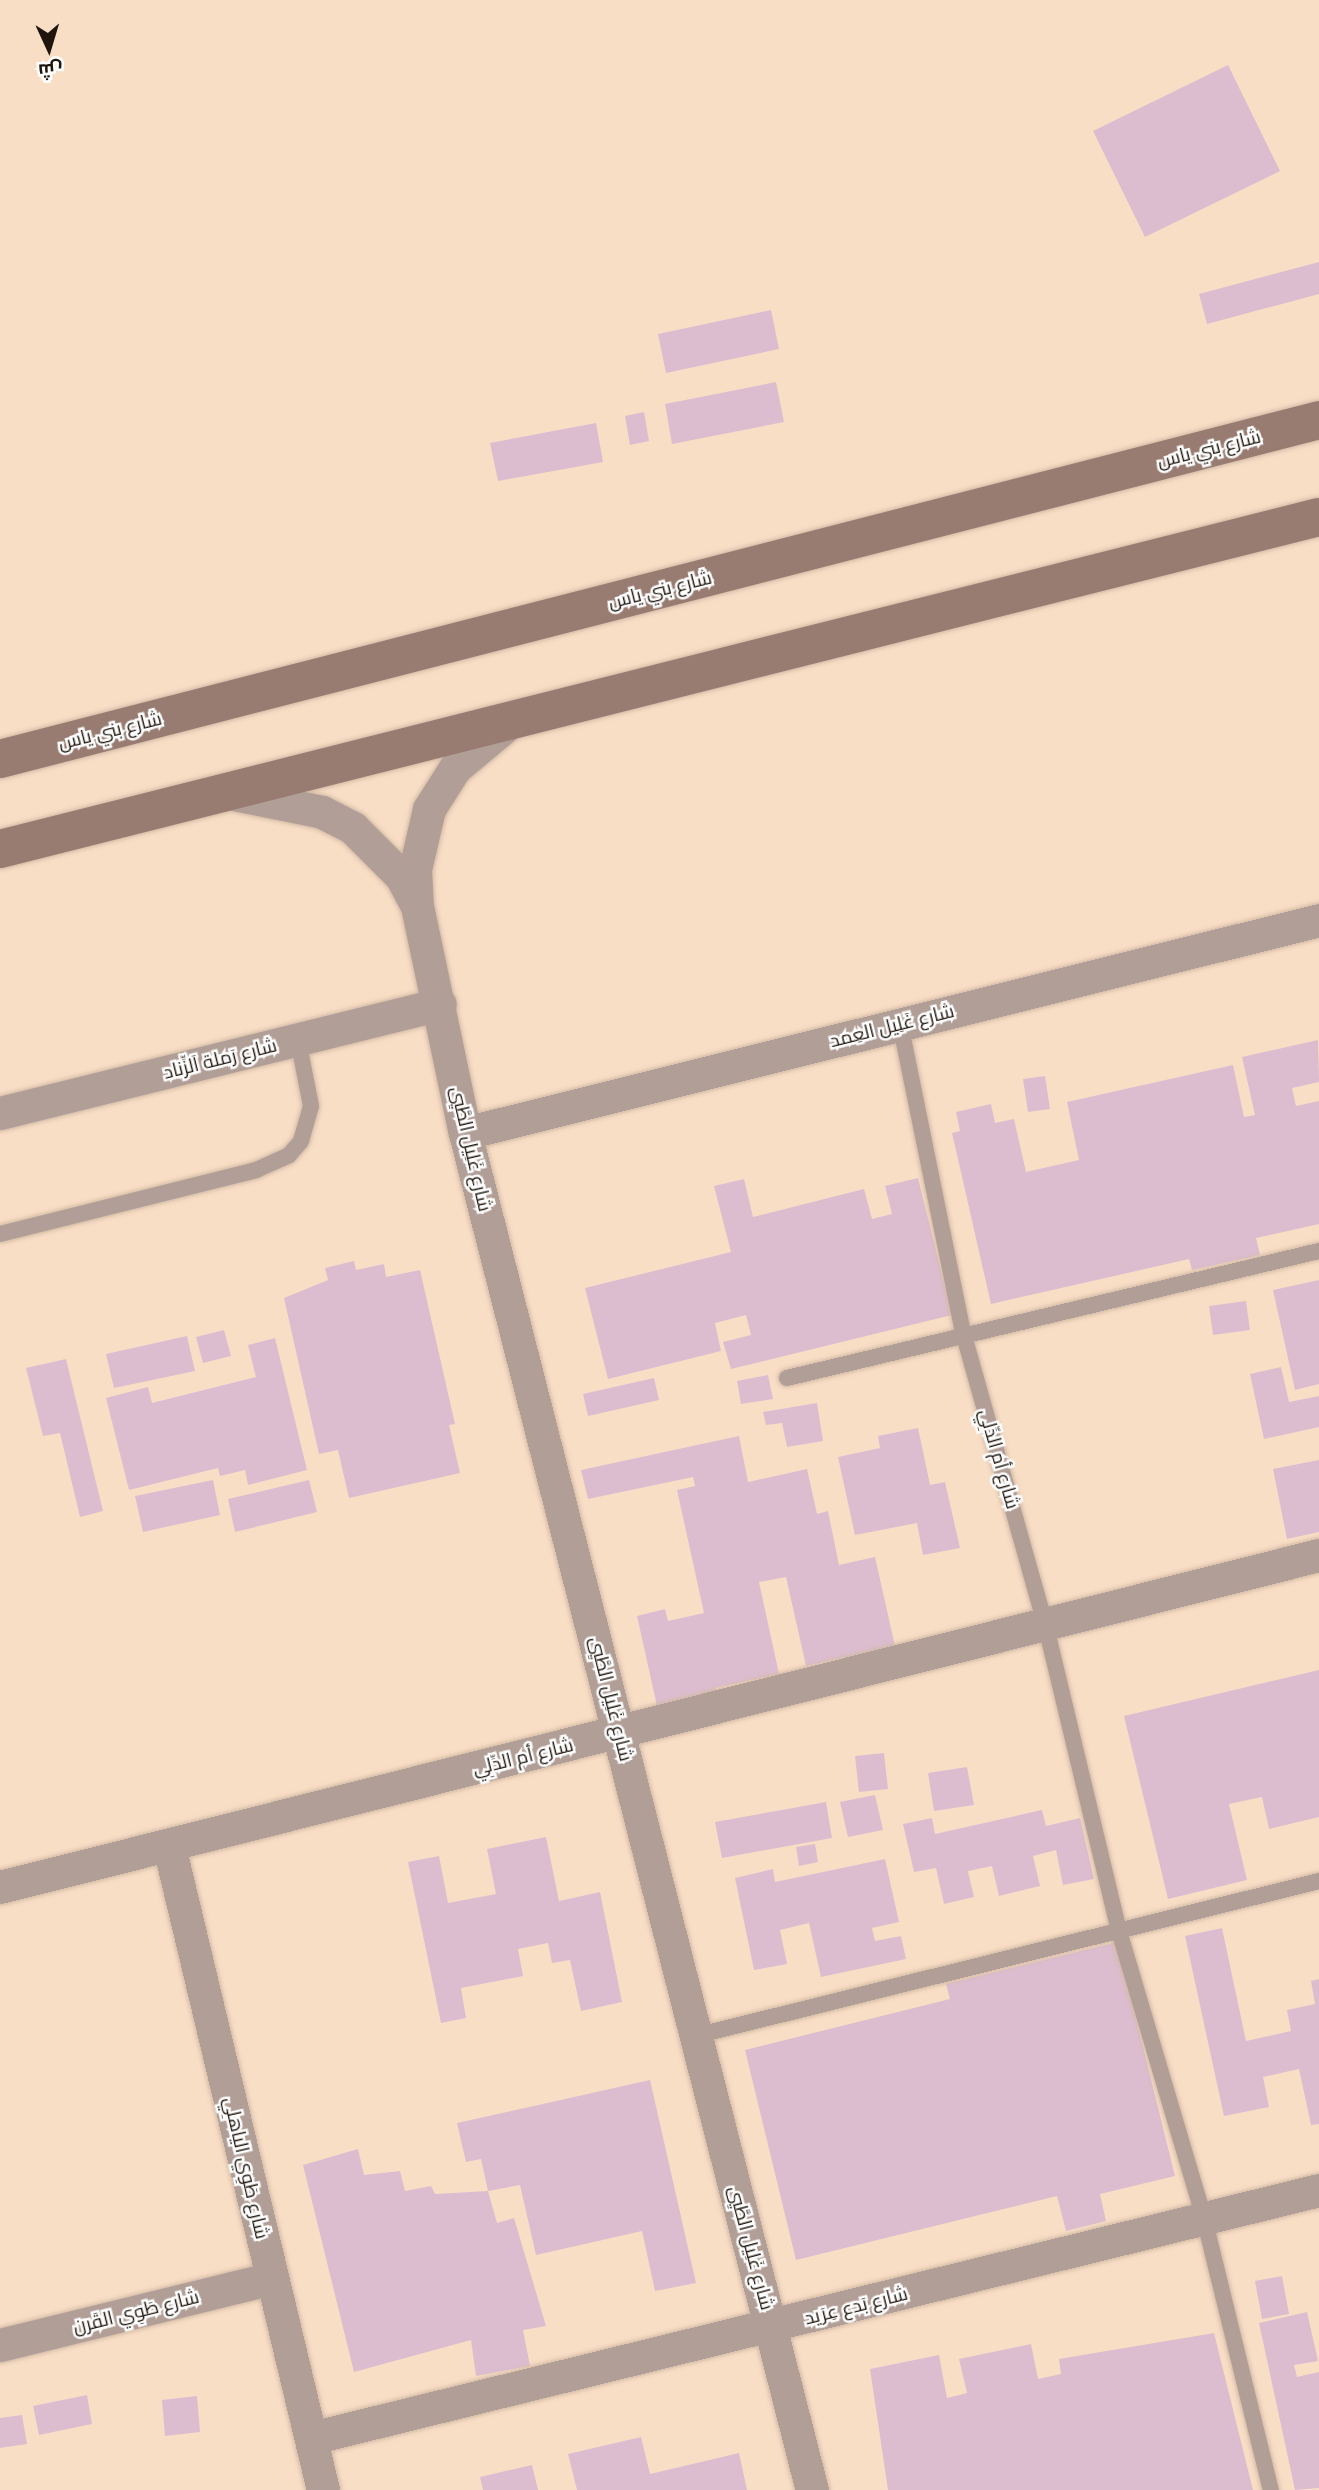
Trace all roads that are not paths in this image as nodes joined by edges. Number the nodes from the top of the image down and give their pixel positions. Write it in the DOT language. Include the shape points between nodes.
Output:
graph roads {
  1 [pos="1319,420"];
  2 [pos="1319,517"];
  3 [pos="512,721"];
  4 [pos="0,759"];
  5 [pos="226,793"];
  6 [pos="0,849"];
  7 [pos="417,906"];
  8 [pos="1319,920"];
  9 [pos="440,1004"];
  10 [pos="900,1023"];
  11 [pos="298,1040"];
  12 [pos="0,1112"];
  13 [pos="465,1133"];
  14 [pos="0,1234"];
  15 [pos="1319,1251"];
  16 [pos="963,1332"];
  17 [pos="787,1378"];
  18 [pos="1319,1555"];
  19 [pos="1046,1627"];
  20 [pos="620,1732"];
  21 [pos="169,1846"];
  22 [pos="1319,1881"];
  23 [pos="0,1887"];
  24 [pos="1119,1931"];
  25 [pos="695,2036"];
  26 [pos="1319,2190"];
  27 [pos="1204,2218"];
  28 [pos="272,2278"];
  29 [pos="772,2327"];
  30 [pos="0,2345"];
  31 [pos="311,2438"];
  32 [pos="323,2490"];
  33 [pos="812,2490"];
  34 [pos="1271,2490"];
  1 -- 4 [label="main road, شارع بني ياس"];
  2 -- 3 [label="main road"];
  3 -- 5 [label="main road"];
  3 -- 7 [label="street, شارع غَلِيل الطَّيِي" via="455,768 429,809 415,869"];
  5 -- 6 [label="main road"];
  5 -- 7 [label="street, شارع غَلِيل الطَّيِي" via="322,812 353,828 401,876"];
  7 -- 9 [label="street, شارع غَلِيل الطَّيِي"];
  8 -- 10 [label="street, شارع غَلِيل العِمد"];
  9 -- 11 [label="street, شارع رَملة اَلزِّناد"];
  9 -- 13 [label="street, شارع غَلِيل الطَّيِي"];
  10 -- 13 [label="street, شارع غَلِيل العِمد"];
  10 -- 16 [label="lane, شارع أم الدِّلِي"];
  11 -- 12 [label="street, شارع رَملة اَلزِّناد"];
  11 -- 14 [label="lane" via="311,1106 305,1133 289,1155 256,1170"];
  13 -- 20 [label="street, شارع غَلِيل الطَّيِي"];
  15 -- 16 [label="lane"];
  16 -- 17 [label="lane"];
  16 -- 19 [label="lane, شارع أم الدِّلِي"];
  18 -- 19 [label="street, شارع أم الدِّلِي"];
  19 -- 20 [label="street, شارع أم الدِّلِي"];
  19 -- 24 [label="lane"];
  20 -- 21 [label="street, شارع أم الدِّلِي"];
  20 -- 25 [label="street, شارع غَلِيل الطَّيِي"];
  21 -- 23 [label="street, شارع أم الدِّلِي"];
  21 -- 28 [label="street, شارع طَوِي الياهلِي"];
  22 -- 24 [label="lane"];
  24 -- 25 [label="lane"];
  24 -- 27 [label="lane"];
  25 -- 29 [label="street, شارع غَلِيل الطَّيِي"];
  26 -- 27 [label="street, شارع بَدع عِرَيد"];
  27 -- 29 [label="street, شارع بَدع عِرَيد"];
  27 -- 34 [label="lane"];
  28 -- 30 [label="street, شارع طَوِي القَرن"];
  28 -- 31 [label="street, شارع طَوِي الياهلِي"];
  29 -- 31 [label="street, شارع بَدع عِرَيد"];
  29 -- 33 [label="street, شارع غَلِيل الطَّيِي"];
  31 -- 32 [label="street, شارع طَوِي الياهلِي"];
}
